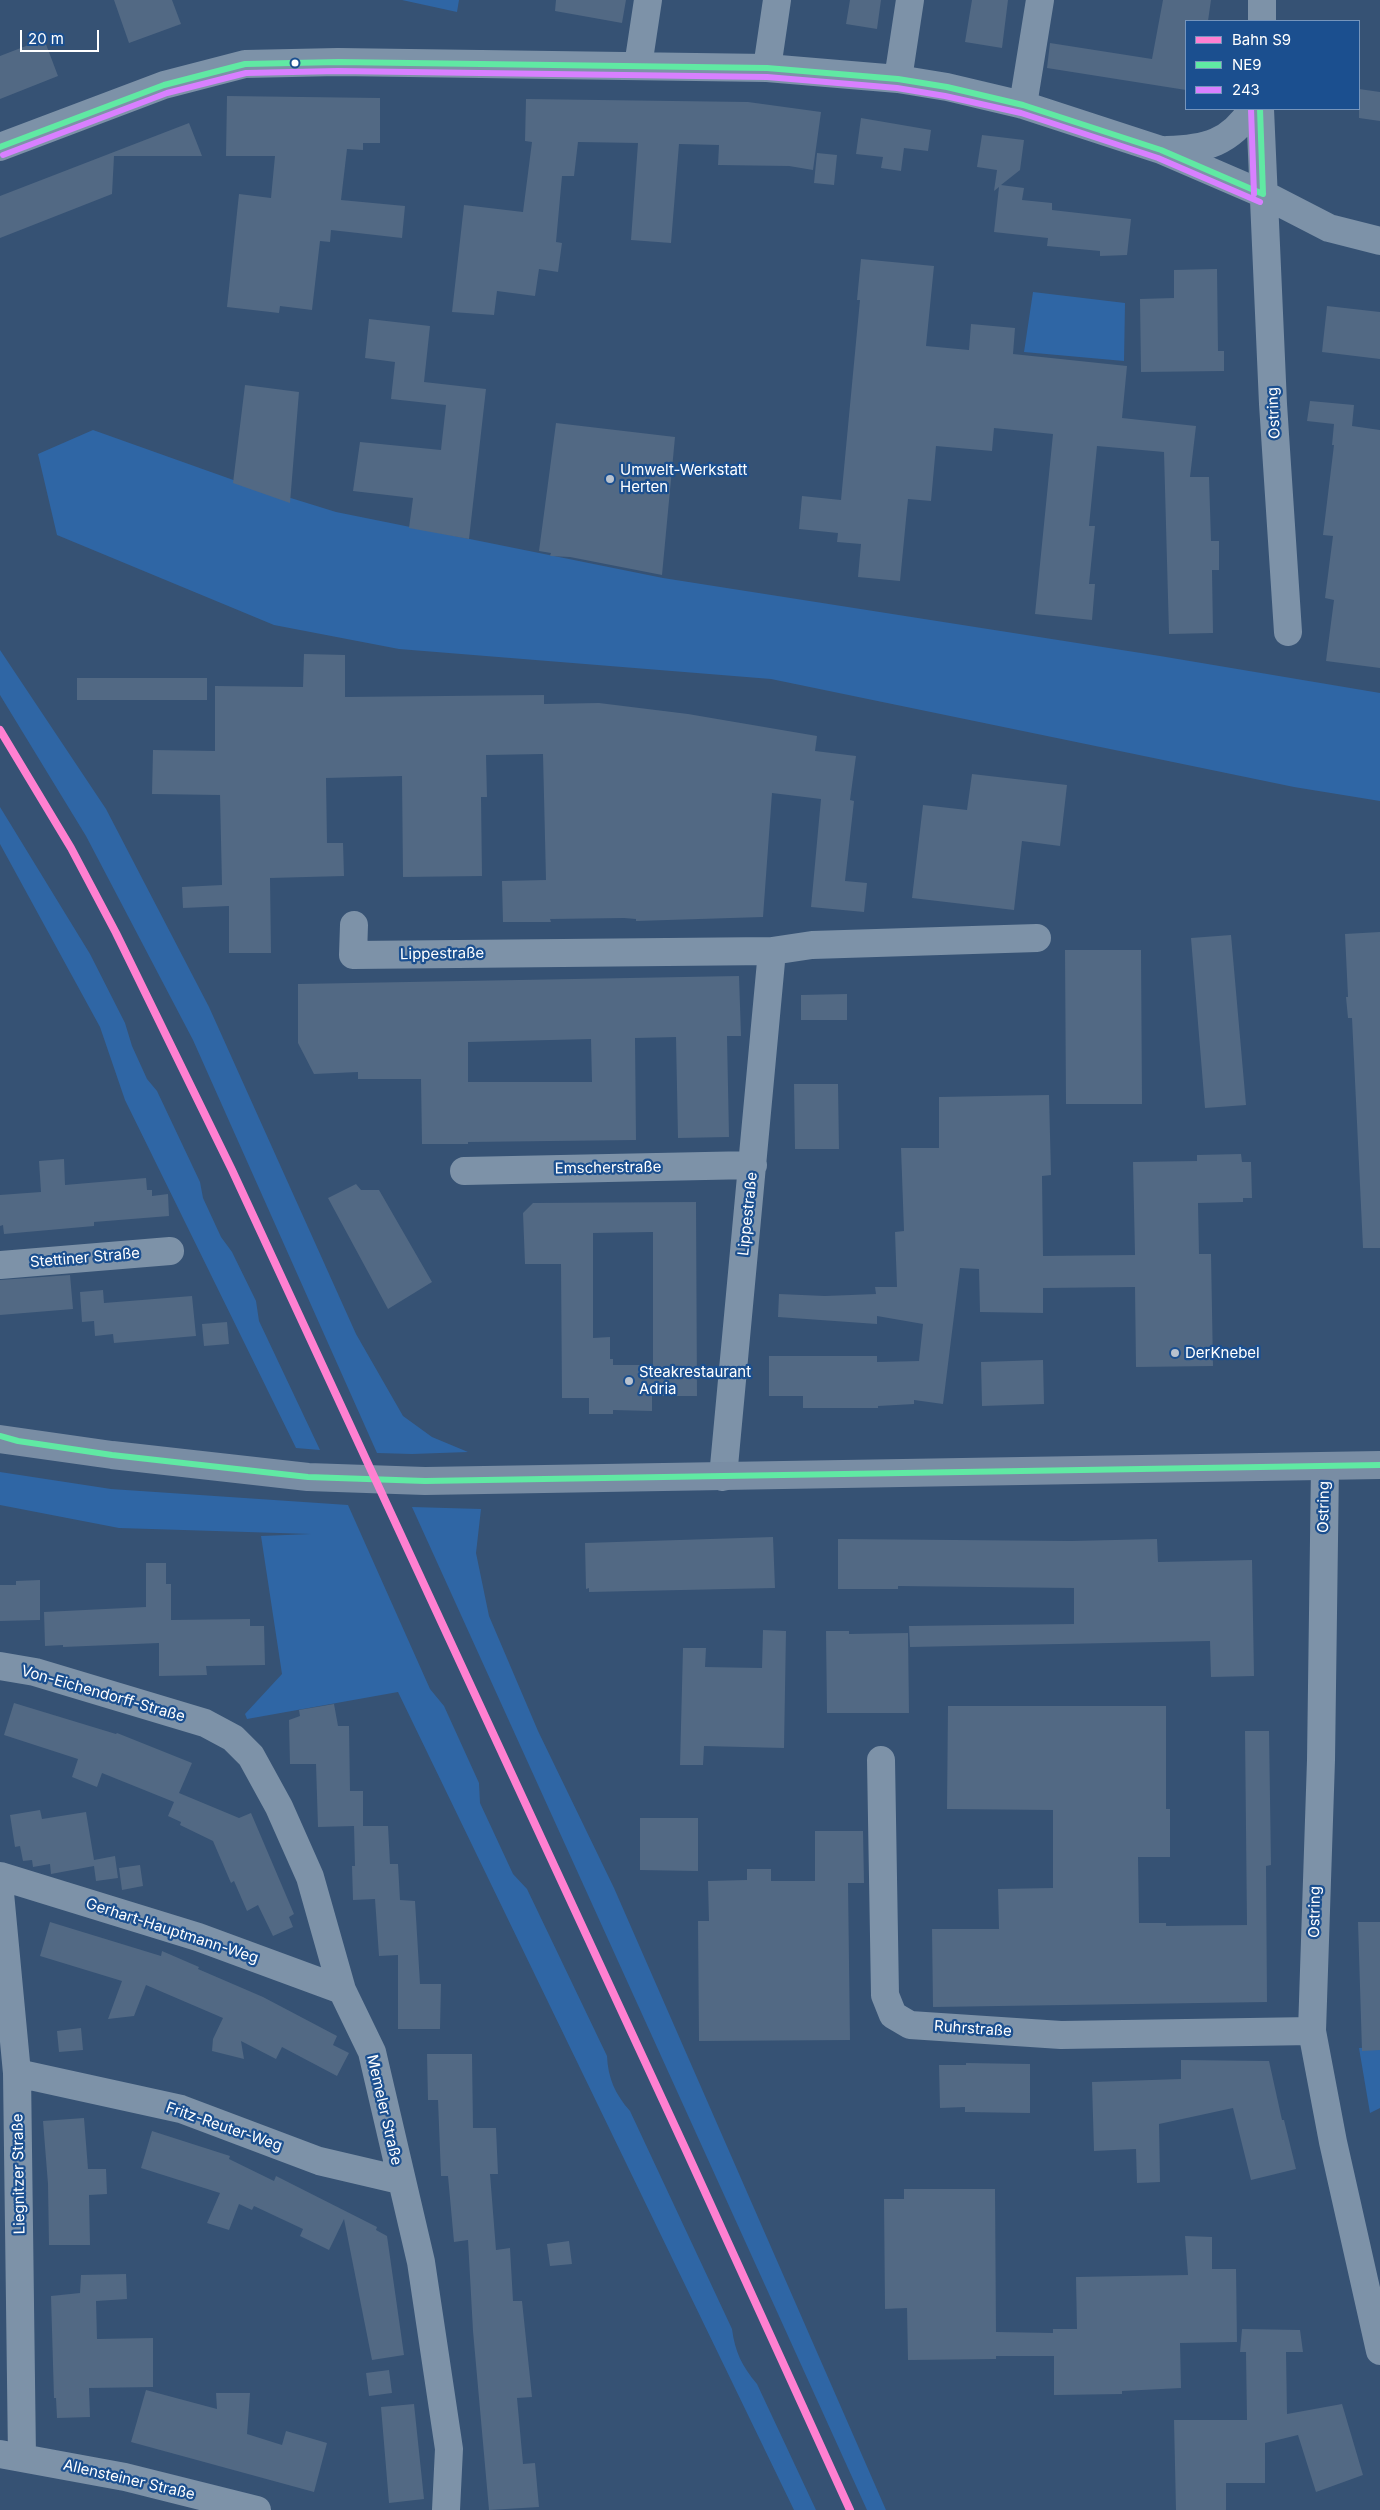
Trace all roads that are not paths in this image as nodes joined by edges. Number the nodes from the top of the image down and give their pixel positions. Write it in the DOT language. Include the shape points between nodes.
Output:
graph roads {
  1 [pos="648,0"];
  2 [pos="777,0"];
  3 [pos="910,0"];
  4 [pos="1040,0"];
  5 [pos="1262,0"];
  6 [pos="1262,20"];
  7 [pos="638,66"];
  8 [pos="767,68"];
  9 [pos="898,79"];
  10 [pos="1023,105"];
  11 [pos="1251,110"];
  12 [pos="1260,110"];
  13 [pos="0,147"];
  14 [pos="1161,150"];
  15 [pos="1263,194"];
  16 [pos="1380,241"];
  17 [pos="1288,632"];
  18 [pos="354,925"];
  19 [pos="1037,938"];
  20 [pos="772,951"];
  21 [pos="753,1165"];
  22 [pos="464,1171"];
  23 [pos="170,1251"];
  24 [pos="0,1265"];
  25 [pos="6,1439"];
  26 [pos="1380,1465"];
  27 [pos="1325,1466"];
  28 [pos="723,1477"];
  29 [pos="0,1666"];
  30 [pos="205,1723"];
  31 [pos="881,1760"];
  32 [pos="0,1876"];
  33 [pos="0,1893"];
  34 [pos="342,1990"];
  35 [pos="1312,2031"];
  36 [pos="18,2073"];
  37 [pos="400,2180"];
  38 [pos="1380,2351"];
  39 [pos="11,2455"];
  40 [pos="257,2510"];
  41 [pos="446,2510"];
  1 -- 7 [label="street"];
  2 -- 8 [label="street"];
  3 -- 9 [label="street"];
  4 -- 10 [label="street"];
  5 -- 6 [label="street"];
  7 -- 8 [label="street"];
  7 -- 13 [label="street" via="245,64 164,85"];
  8 -- 9 [label="street"];
  9 -- 10 [label="street"];
  10 -- 14 [label="street"];
  11 -- 14 [label="street" via="1241,126 1218,142 1197,150"];
  12 -- 15 [label="street, Ostring"];
  14 -- 15 [label="street"];
  15 -- 16 [label="street" via="1329,228"];
  15 -- 17 [label="street, Ostring"];
  18 -- 20 [label="street, Lippestraße" via="353,955"];
  19 -- 20 [label="street, Lippestraße" via="812,945"];
  20 -- 21 [label="street, Lippestraße"];
  21 -- 22 [label="street, Emscherstraße"];
  21 -- 28 [label="street, Lippestraße"];
  23 -- 24 [label="street, Stettiner Straße"];
  25 -- 28 [label="street" via="112,1455 308,1476 425,1481"];
  26 -- 27 [label="street"];
  27 -- 28 [label="street"];
  27 -- 35 [label="street, Ostring" via="1321,1750"];
  29 -- 30 [label="street, Von-Eichendorff-Straße" via="35,1672"];
  30 -- 34 [label="street, Memeler Straße" via="233,1738 251,1756 280,1807 310,1877"];
  31 -- 35 [label="street, Ruhrstraße" via="884,1995 893,2016 910,2025 1061,2035"];
  32 -- 34 [label="street, Gerhart-Hauptmann-Weg" via="198,1937"];
  33 -- 36 [label="street, Liegnitzer Straße"];
  34 -- 37 [label="street, Memeler Straße" via="372,2052"];
  35 -- 38 [label="street, Ostring" via="1333,2142"];
  36 -- 37 [label="street, Fritz-Reuter-Weg" via="181,2109 319,2161"];
  36 -- 39 [label="street, Liegnitzer Straße"];
  37 -- 41 [label="street, Memeler Straße" via="421,2262 449,2449"];
  39 -- 40 [label="street, Allensteiner Straße" via="125,2477"];
}
